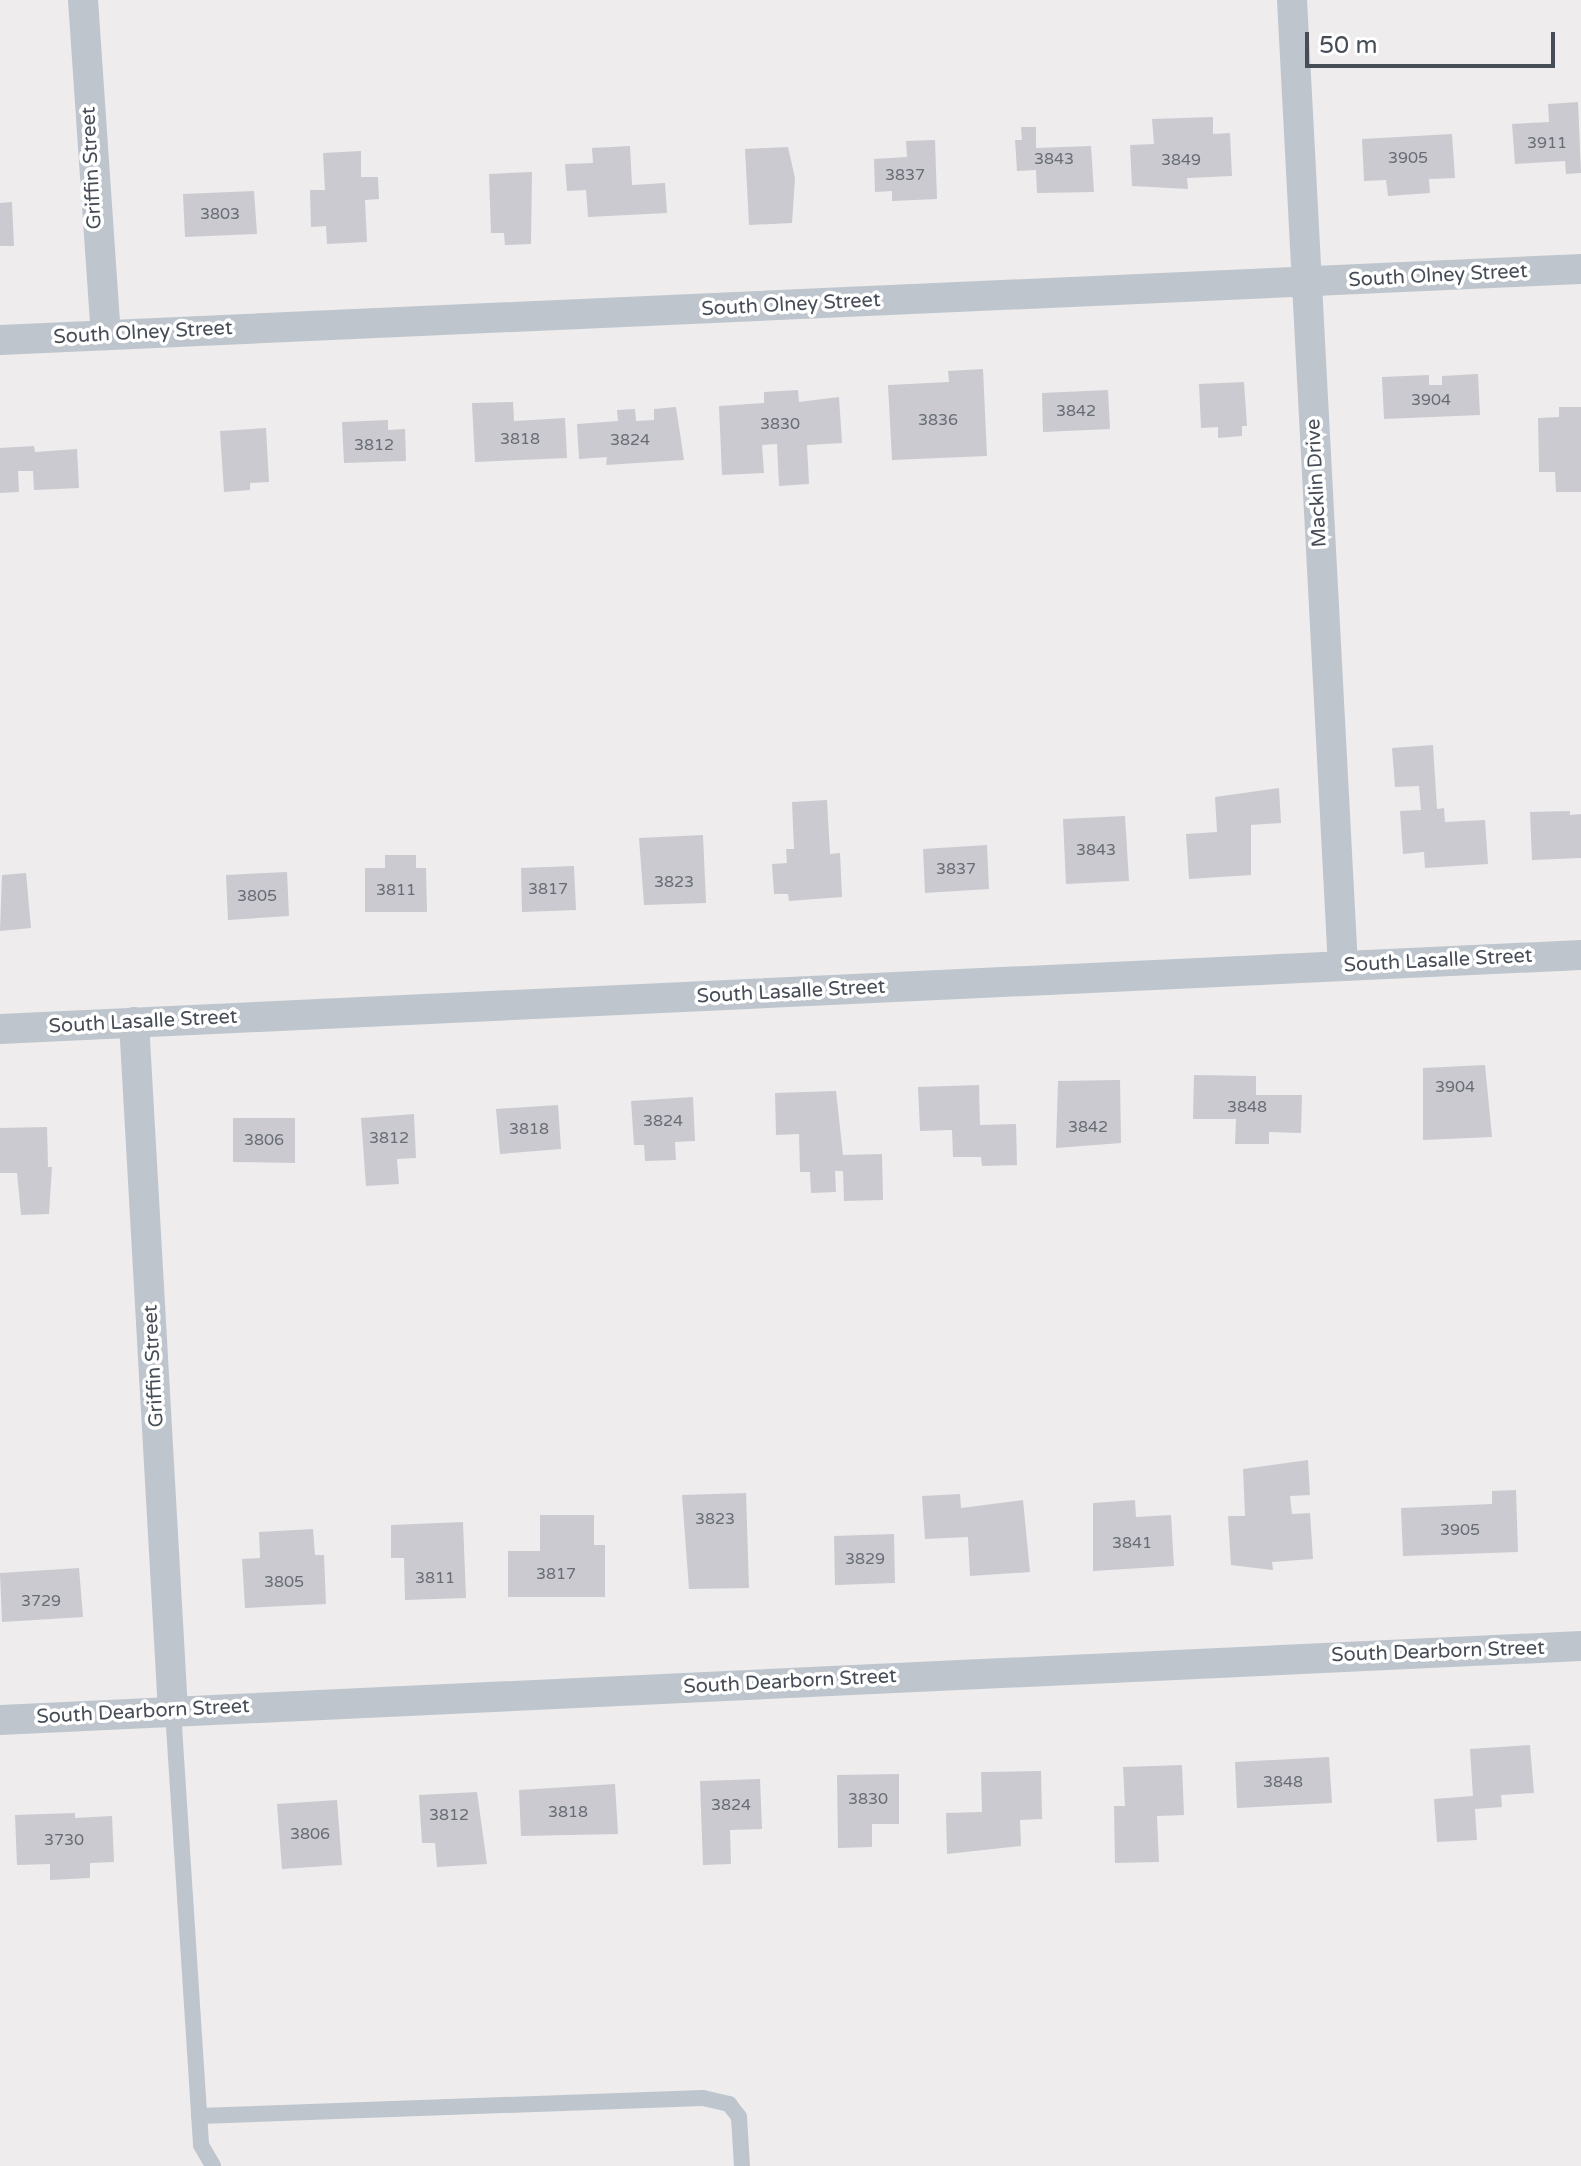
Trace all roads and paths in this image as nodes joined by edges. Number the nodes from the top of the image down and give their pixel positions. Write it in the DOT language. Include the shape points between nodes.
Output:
graph roads {
  1 [pos="83,0"];
  2 [pos="1292,0"];
  3 [pos="1581,269"];
  4 [pos="1307,282"];
  5 [pos="106,335"];
  6 [pos="0,340"];
  7 [pos="1581,955"];
  8 [pos="1343,966"];
  9 [pos="134,1022"];
  10 [pos="0,1029"];
  11 [pos="1581,1646"];
  12 [pos="173,1711"];
  13 [pos="0,1720"];
  14 [pos="199,2116"];
  15 [pos="213,2166"];
  16 [pos="742,2166"];
  1 -- 5 [label="street, Griffin Street"];
  2 -- 4 [label="street, Macklin Drive"];
  3 -- 4 [label="street, South Olney Street"];
  4 -- 5 [label="street, South Olney Street"];
  4 -- 8 [label="street, Macklin Drive"];
  5 -- 6 [label="street, South Olney Street"];
  7 -- 8 [label="street, South Lasalle Street"];
  8 -- 9 [label="street, South Lasalle Street"];
  9 -- 10 [label="street, South Lasalle Street"];
  9 -- 12 [label="street, Griffin Street"];
  11 -- 12 [label="street, South Dearborn Street"];
  12 -- 13 [label="street, South Dearborn Street"];
  12 -- 14 [label="lane"];
  14 -- 15 [label="lane" via="201,2145"];
  14 -- 16 [label="lane" via="703,2098 729,2104 739,2117"];
}
